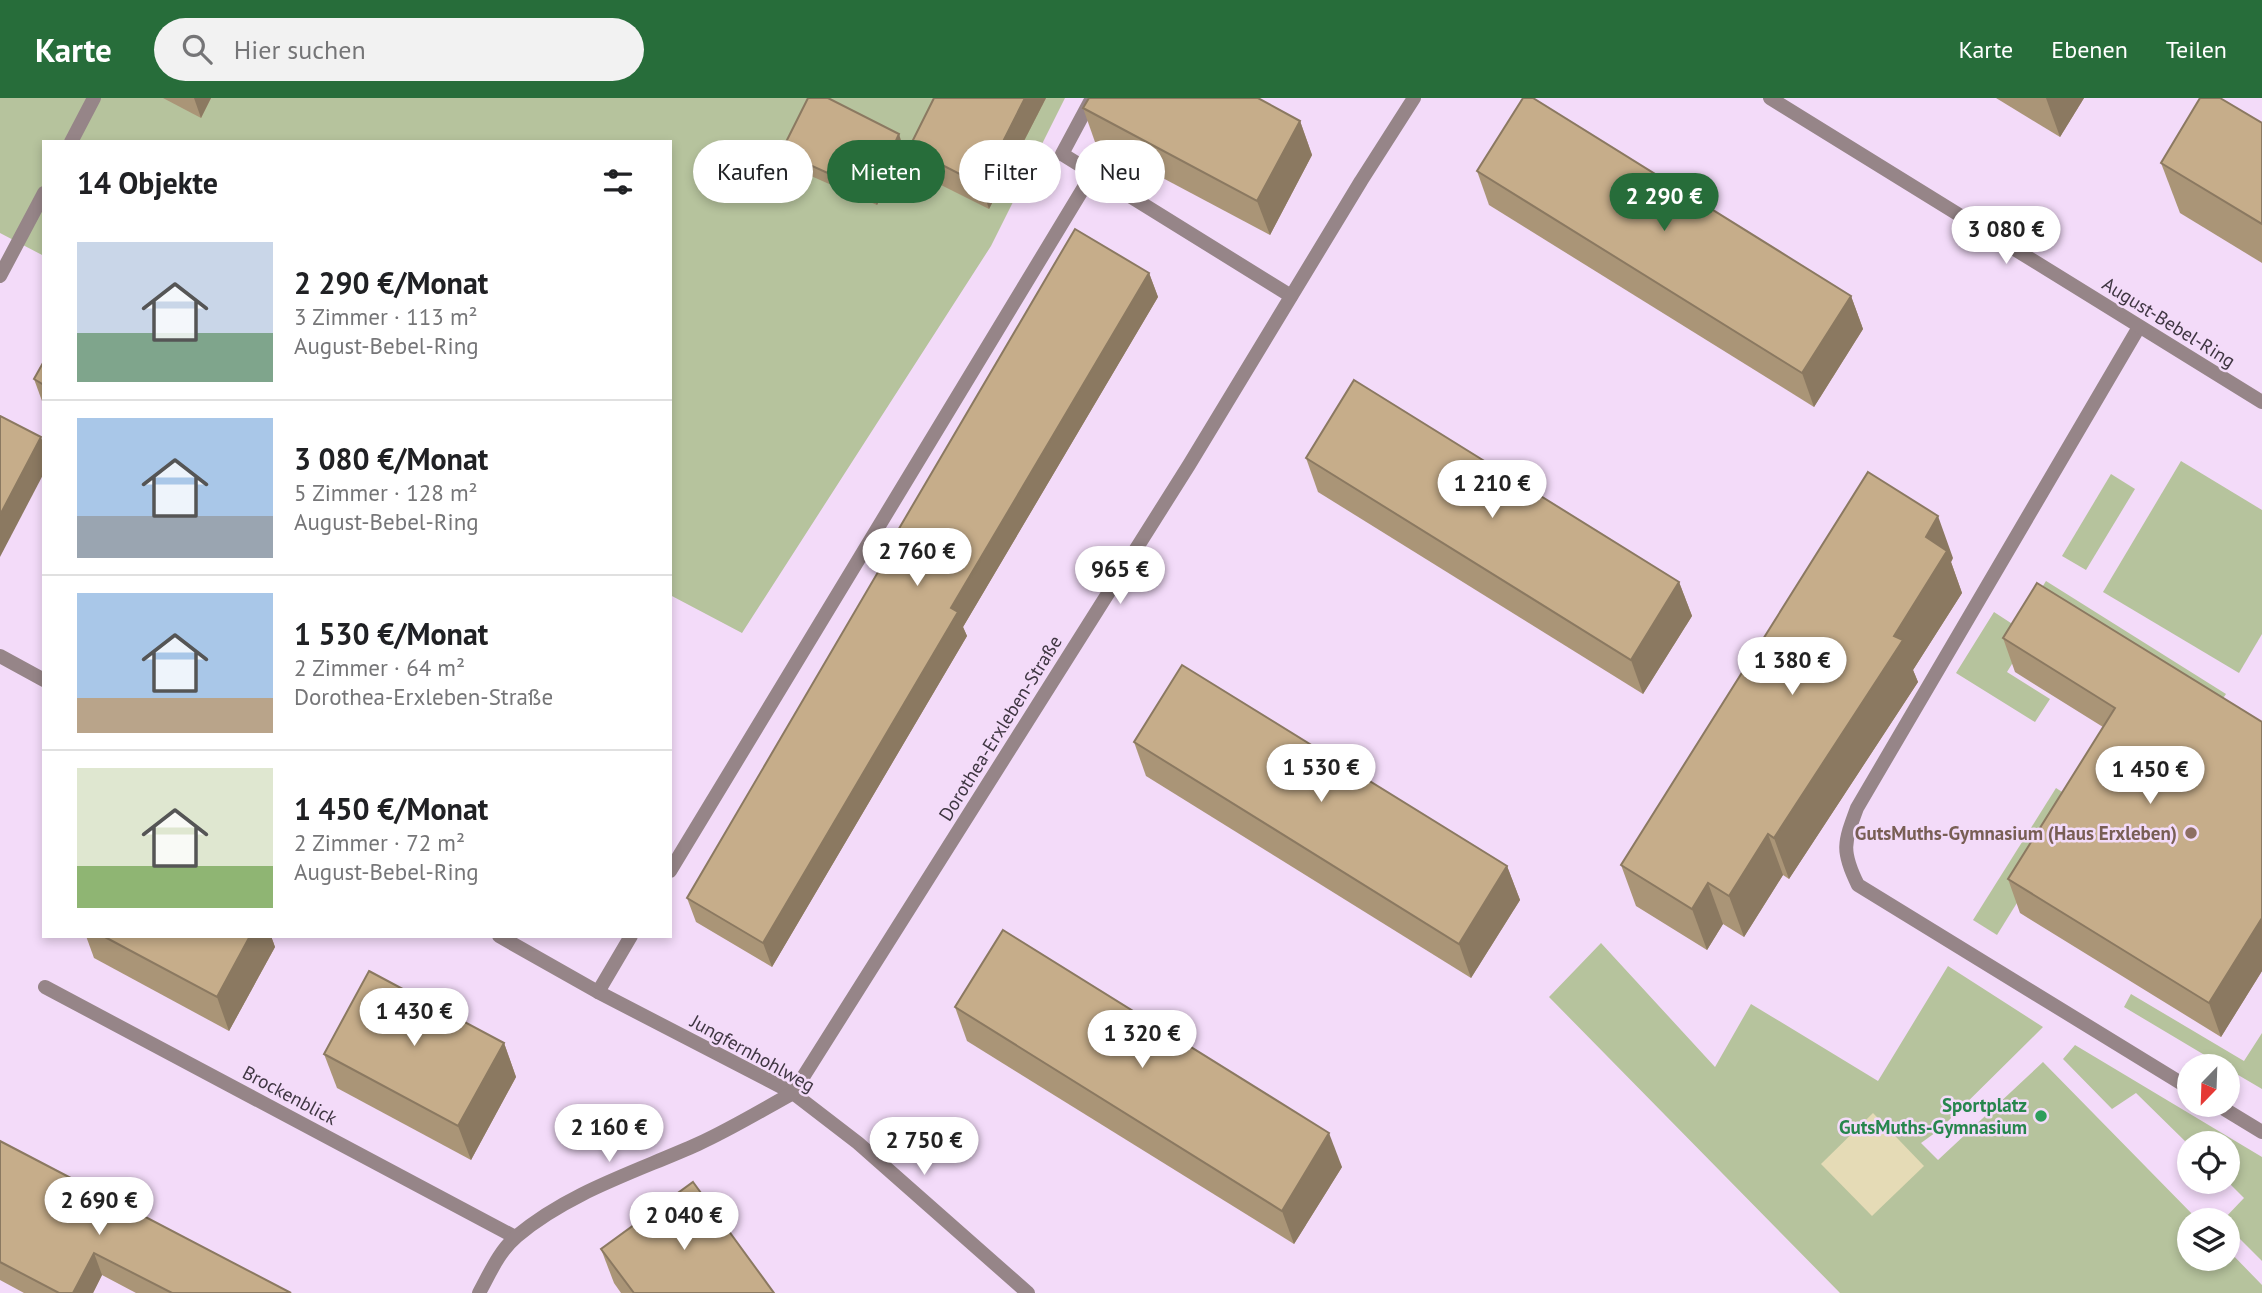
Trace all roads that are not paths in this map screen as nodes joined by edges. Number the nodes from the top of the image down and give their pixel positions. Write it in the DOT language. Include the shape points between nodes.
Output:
graph roads {
  1 [pos="94,98"];
  2 [pos="1092,98"];
  3 [pos="1414,98"];
  4 [pos="1770,98"];
  5 [pos="72,140"];
  6 [pos="1075,163"];
  7 [pos="42,197"];
  8 [pos="1075,202"];
  9 [pos="1139,203"];
  10 [pos="0,276"];
  11 [pos="1291,296"];
  12 [pos="2139,327"];
  13 [pos="2262,402"];
  14 [pos="0,656"];
  15 [pos="42,679"];
  16 [pos="672,868"];
  17 [pos="503,938"];
  18 [pos="630,938"];
  19 [pos="45,987"];
  20 [pos="598,992"];
  21 [pos="2177,1081"];
  22 [pos="793,1093"];
  23 [pos="2237,1117"];
  24 [pos="2262,1132"];
  25 [pos="515,1237"];
  26 [pos="479,1293"];
  27 [pos="1028,1293"];
  1 -- 5 [label="street"];
  2 -- 6 [label="street" via="1062,154"];
  3 -- 11 [label="street, Dorothea-Erxleben-Straße"];
  4 -- 12 [label="street, August-Bebel-Ring"];
  7 -- 10 [label="street"];
  8 -- 16 [label="street"];
  9 -- 11 [label="street"];
  11 -- 22 [label="street, Dorothea-Erxleben-Straße"];
  12 -- 13 [label="street, August-Bebel-Ring"];
  12 -- 21 [label="street" via="1857,808 1846,839 1847,862 1858,885"];
  14 -- 15 [label="street"];
  17 -- 20 [label="street, Jungfernhohlweg"];
  18 -- 20 [label="street"];
  19 -- 25 [label="street, Brockenblick"];
  20 -- 22 [label="street, Jungfernhohlweg"];
  22 -- 25 [label="street" via="703,1142 575,1198"];
  22 -- 27 [label="street, Jungfernhohlweg" via="858,1143"];
  23 -- 24 [label="street"];
  25 -- 26 [label="street" via="496,1259"];
}
